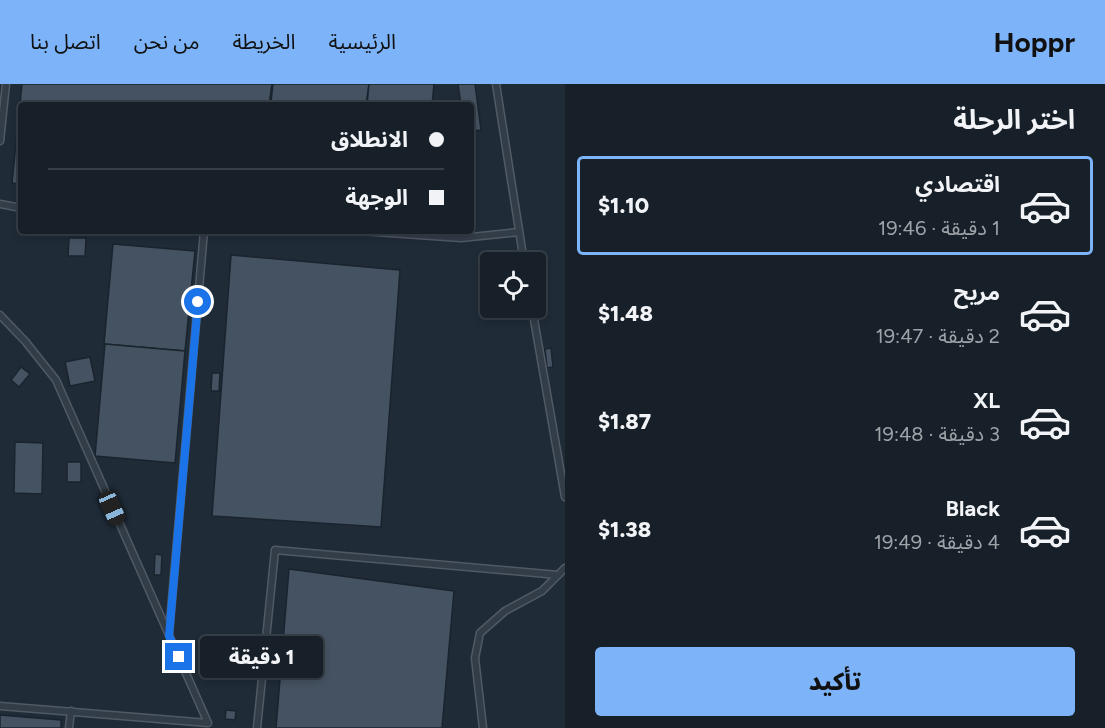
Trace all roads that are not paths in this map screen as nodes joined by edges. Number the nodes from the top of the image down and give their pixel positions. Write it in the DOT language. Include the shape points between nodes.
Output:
graph roads {
  1 [pos="6,84"];
  2 [pos="496,84"];
  3 [pos="0,141"];
  4 [pos="0,204"];
  5 [pos="18,207"];
  6 [pos="519,232"];
  7 [pos="204,234"];
  8 [pos="404,234"];
  9 [pos="522,252"];
  10 [pos="0,315"];
  11 [pos="534,318"];
  12 [pos="565,497"];
  13 [pos="565,568"];
  14 [pos="558,575"];
  15 [pos="169,636"];
  16 [pos="0,706"];
  17 [pos="71,711"];
  18 [pos="69,728"];
  19 [pos="257,728"];
  20 [pos="483,728"];
  1 -- 3 [label="lane"];
  2 -- 6 [label="lane"];
  4 -- 5 [label="lane"];
  6 -- 8 [label="lane" via="461,238"];
  6 -- 9 [label="lane"];
  7 -- 15 [label="lane"];
  10 -- 15 [label="lane" via="56,380"];
  11 -- 12 [label="lane"];
  13 -- 14 [label="lane"];
  14 -- 19 [label="lane" via="274,550"];
  14 -- 20 [label="lane" via="542,591 505,612 480,633 475,658"];
  15 -- 17 [label="lane" via="208,723"];
  16 -- 17 [label="lane"];
  17 -- 18 [label="lane"];
}
